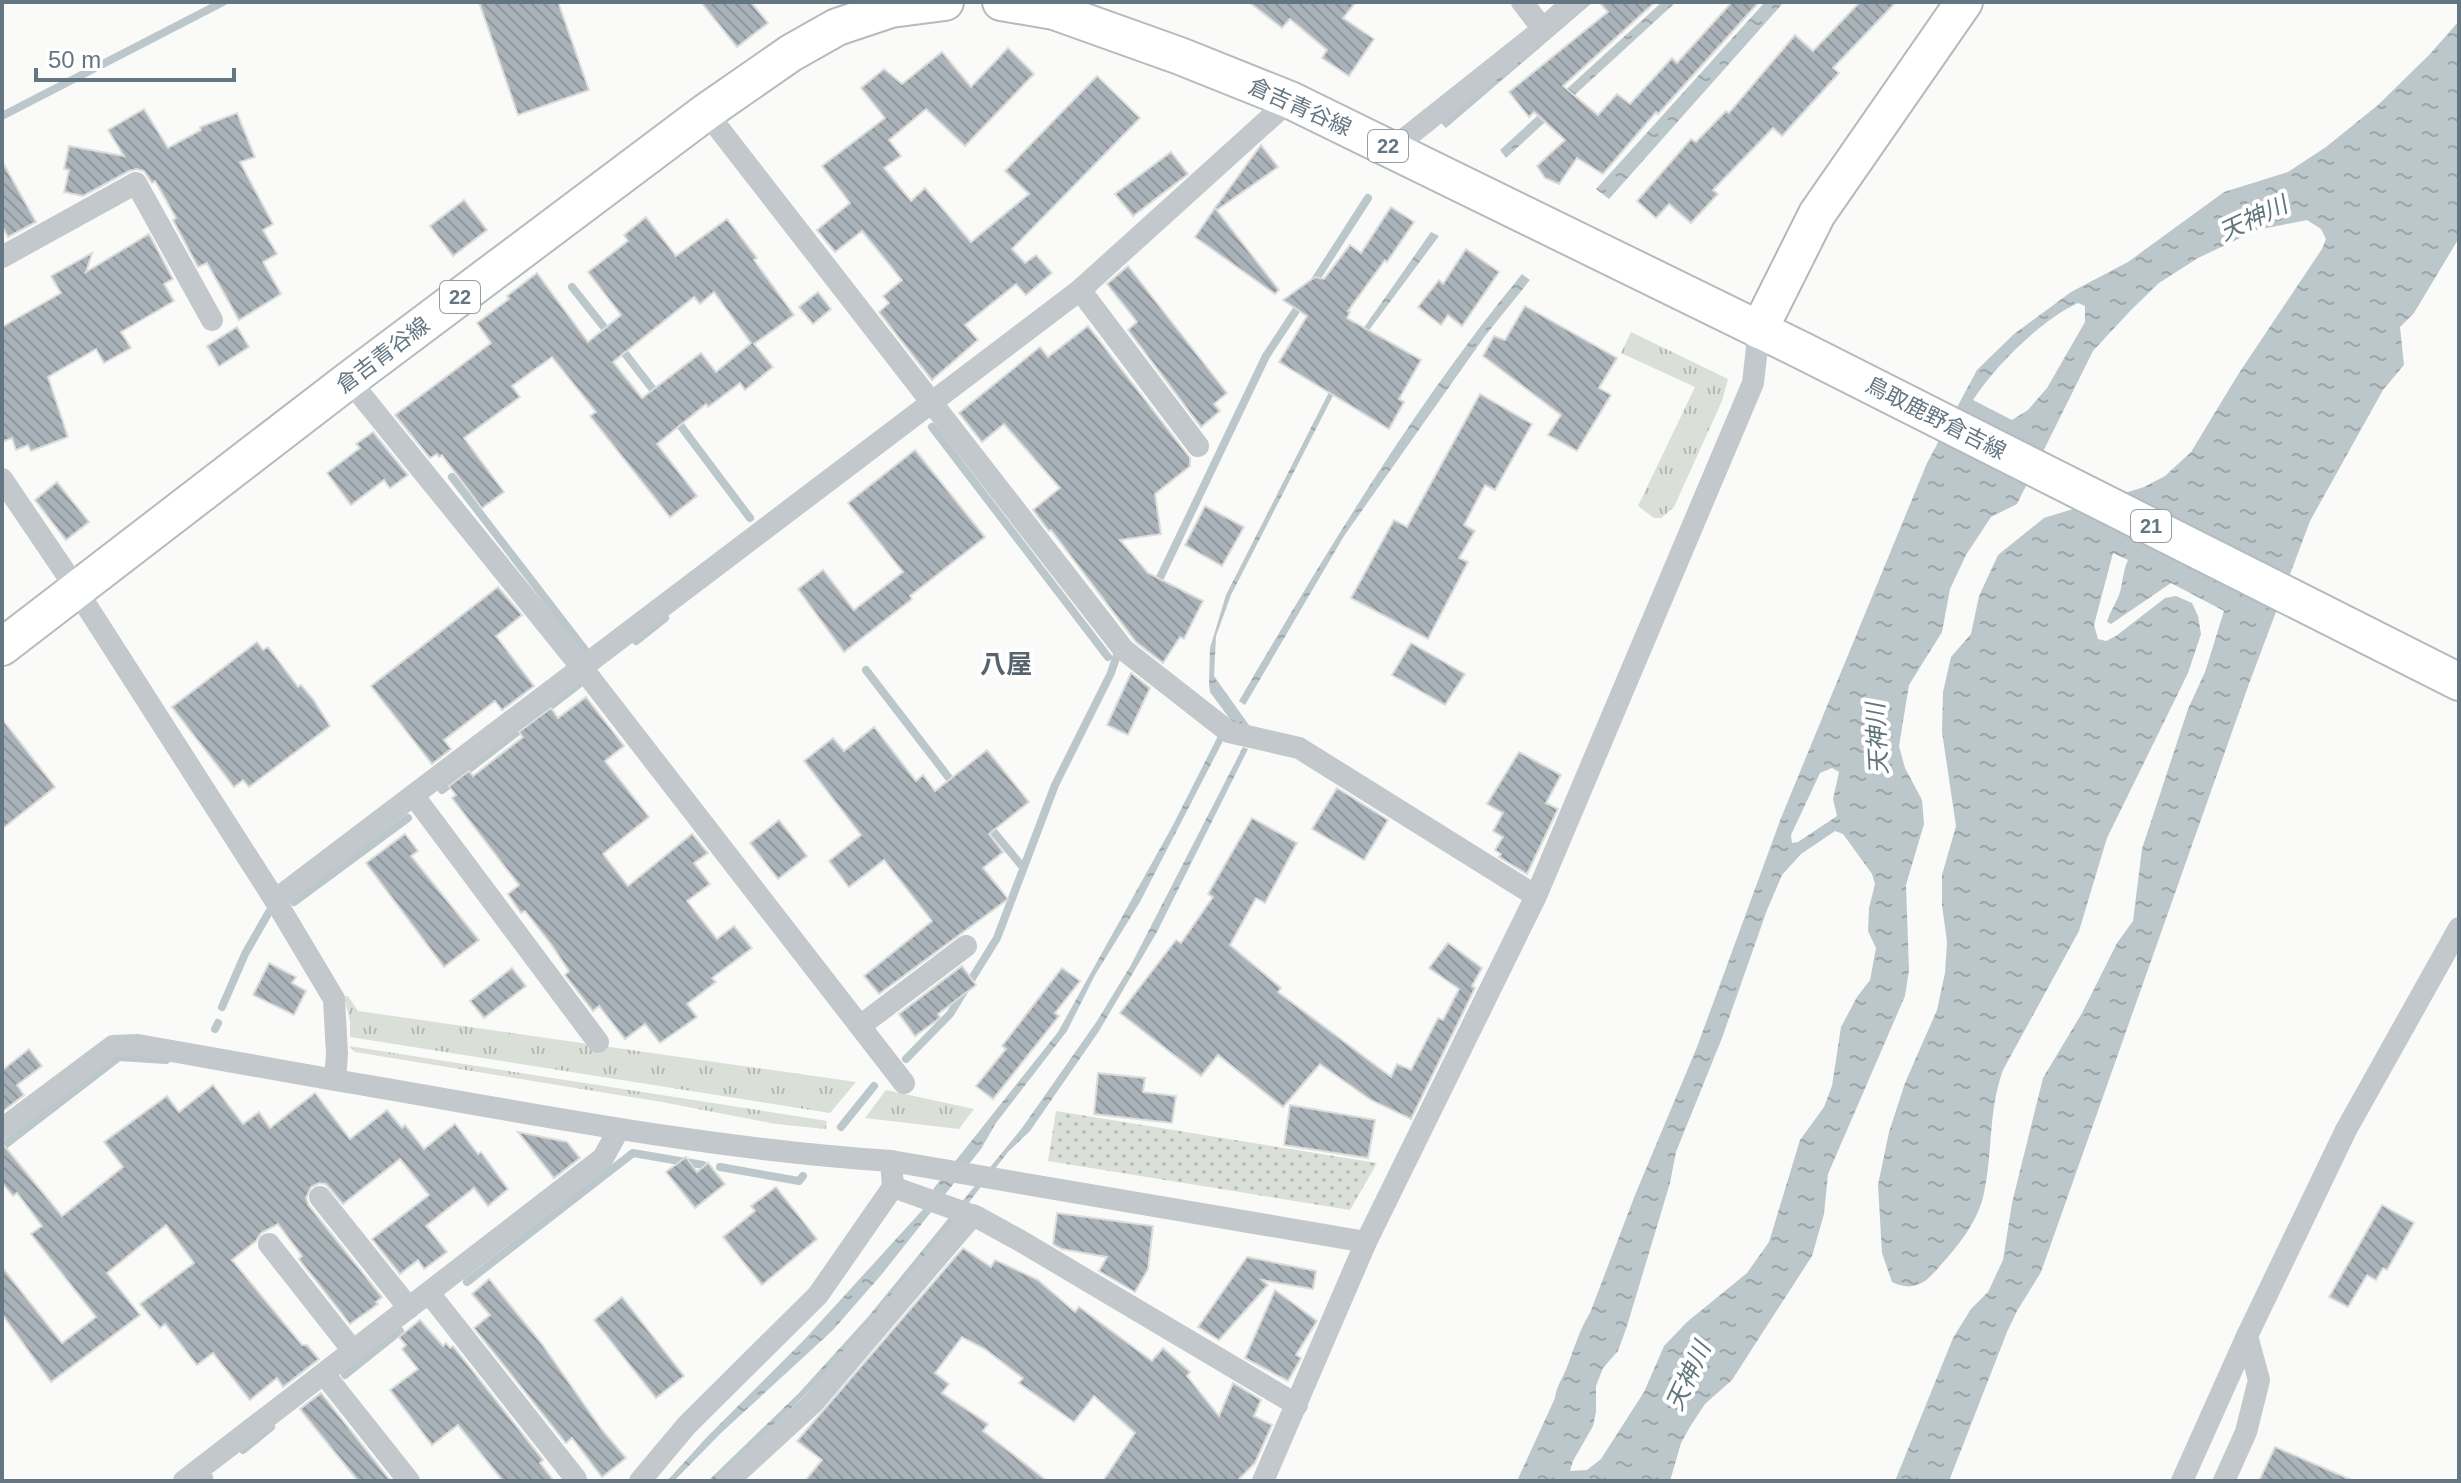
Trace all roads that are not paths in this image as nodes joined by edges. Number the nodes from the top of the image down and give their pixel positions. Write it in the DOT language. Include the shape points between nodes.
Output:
graph roads {
  1 [pos="945,2"];
  2 [pos="1001,2"];
  3 [pos="1522,2"];
  4 [pos="1573,2"];
  5 [pos="1964,2"];
  6 [pos="1543,29"];
  7 [pos="1290,100"];
  8 [pos="706,112"];
  9 [pos="1393,148"];
  10 [pos="2,257"];
  11 [pos="1080,290"];
  12 [pos="212,320"];
  13 [pos="1759,330"];
  14 [pos="349,380"];
  15 [pos="930,403"];
  16 [pos="1198,446"];
  17 [pos="2,479"];
  18 [pos="76,591"];
  19 [pos="2,647"];
  20 [pos="583,669"];
  21 [pos="2459,682"];
  22 [pos="414,796"];
  23 [pos="1536,896"];
  24 [pos="275,900"];
  25 [pos="2459,928"];
  26 [pos="966,946"];
  27 [pos="860,1026"];
  28 [pos="598,1042"];
  29 [pos="335,1080"];
  30 [pos="904,1083"];
  31 [pos="2,1129"];
  32 [pos="619,1129"];
  33 [pos="891,1161"];
  34 [pos="893,1187"];
  35 [pos="320,1197"];
  36 [pos="973,1215"];
  37 [pos="1366,1242"];
  38 [pos="269,1244"];
  39 [pos="429,1293"];
  40 [pos="409,1308"];
  41 [pos="2247,1336"];
  42 [pos="354,1352"];
  43 [pos="324,1374"];
  44 [pos="1297,1405"];
  45 [pos="576,1479"];
  46 [pos="184,1481"];
  47 [pos="409,1481"];
  48 [pos="640,1481"];
  49 [pos="728,1481"];
  50 [pos="1263,1481"];
  51 [pos="2182,1481"];
  52 [pos="2224,1481"];
  1 -- 8 [label="main road, 倉吉青谷線 / 22" via="891,9 837,27"];
  2 -- 7 [label="main road, 倉吉青谷線 / 22" via="1054,11"];
  3 -- 6 [label="street"];
  4 -- 6 [label="street"];
  5 -- 13 [label="main road" via="1817,214"];
  6 -- 9 [label="street"];
  7 -- 9 [label="main road, 倉吉青谷線 / 22"];
  7 -- 11 [label="street"];
  8 -- 14 [label="main road, 倉吉青谷線 / 22"];
  8 -- 15 [label="street"];
  9 -- 13 [label="main road, 倉吉青谷線 / 22"];
  10 -- 12 [label="street" via="136,183"];
  11 -- 15 [label="street"];
  11 -- 16 [label="street"];
  13 -- 21 [label="main road, 鳥取鹿野倉吉線 / 21"];
  13 -- 23 [label="street" via="1753,383"];
  14 -- 18 [label="main road, 倉吉青谷線 / 22"];
  14 -- 20 [label="street"];
  15 -- 20 [label="street"];
  15 -- 23 [label="street" via="1124,650 1229,732 1299,748"];
  17 -- 18 [label="street"];
  18 -- 19 [label="main road, 倉吉青谷線 / 22"];
  18 -- 24 [label="street"];
  20 -- 22 [label="street"];
  20 -- 27 [label="street"];
  22 -- 24 [label="street"];
  22 -- 28 [label="street"];
  23 -- 37 [label="street"];
  24 -- 29 [label="street" via="334,999"];
  25 -- 41 [label="street" via="2346,1130"];
  26 -- 27 [label="street"];
  27 -- 30 [label="street"];
  29 -- 31 [label="street" via="138,1045 113,1046"];
  29 -- 32 [label="street"];
  32 -- 33 [label="street" via="810,1156"];
  32 -- 39 [label="street" via="603,1158"];
  33 -- 34 [label="street"];
  33 -- 37 [label="street"];
  34 -- 36 [label="street"];
  34 -- 48 [label="street" via="818,1295 687,1425"];
  35 -- 40 [label="street"];
  36 -- 44 [label="street"];
  36 -- 49 [label="street" via="813,1403"];
  37 -- 44 [label="street"];
  38 -- 42 [label="street"];
  39 -- 40 [label="street"];
  39 -- 45 [label="street"];
  40 -- 42 [label="street"];
  41 -- 51 [label="street"];
  41 -- 52 [label="street" via="2259,1380 2246,1432"];
  42 -- 43 [label="street"];
  43 -- 46 [label="street"];
  43 -- 47 [label="street"];
  44 -- 50 [label="street"];
}
